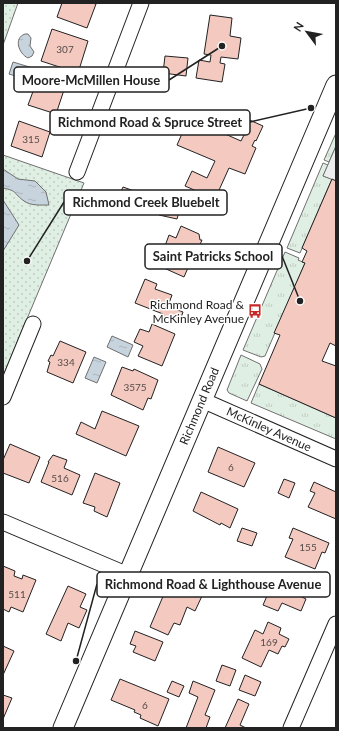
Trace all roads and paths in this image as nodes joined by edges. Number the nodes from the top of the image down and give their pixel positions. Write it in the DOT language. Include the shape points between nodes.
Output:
graph roads {
  1 [pos="141,3"];
  2 [pos="336,85"];
  3 [pos="77,172"];
  4 [pos="33,324"];
  5 [pos="3,397"];
  6 [pos="202,400"];
  7 [pos="336,459"];
  8 [pos="3,522"];
  9 [pos="128,574"];
  10 [pos="336,624"];
  11 [pos="67,727"];
  12 [pos="291,728"];
  1 -- 3 [label="street"];
  2 -- 6 [label="street, Richmond Road"];
  4 -- 5 [label="street"];
  6 -- 7 [label="street, McKinley Avenue"];
  6 -- 9 [label="street, Richmond Road"];
  8 -- 9 [label="street"];
  9 -- 11 [label="street, Richmond Road"];
  10 -- 12 [label="street"];
}
